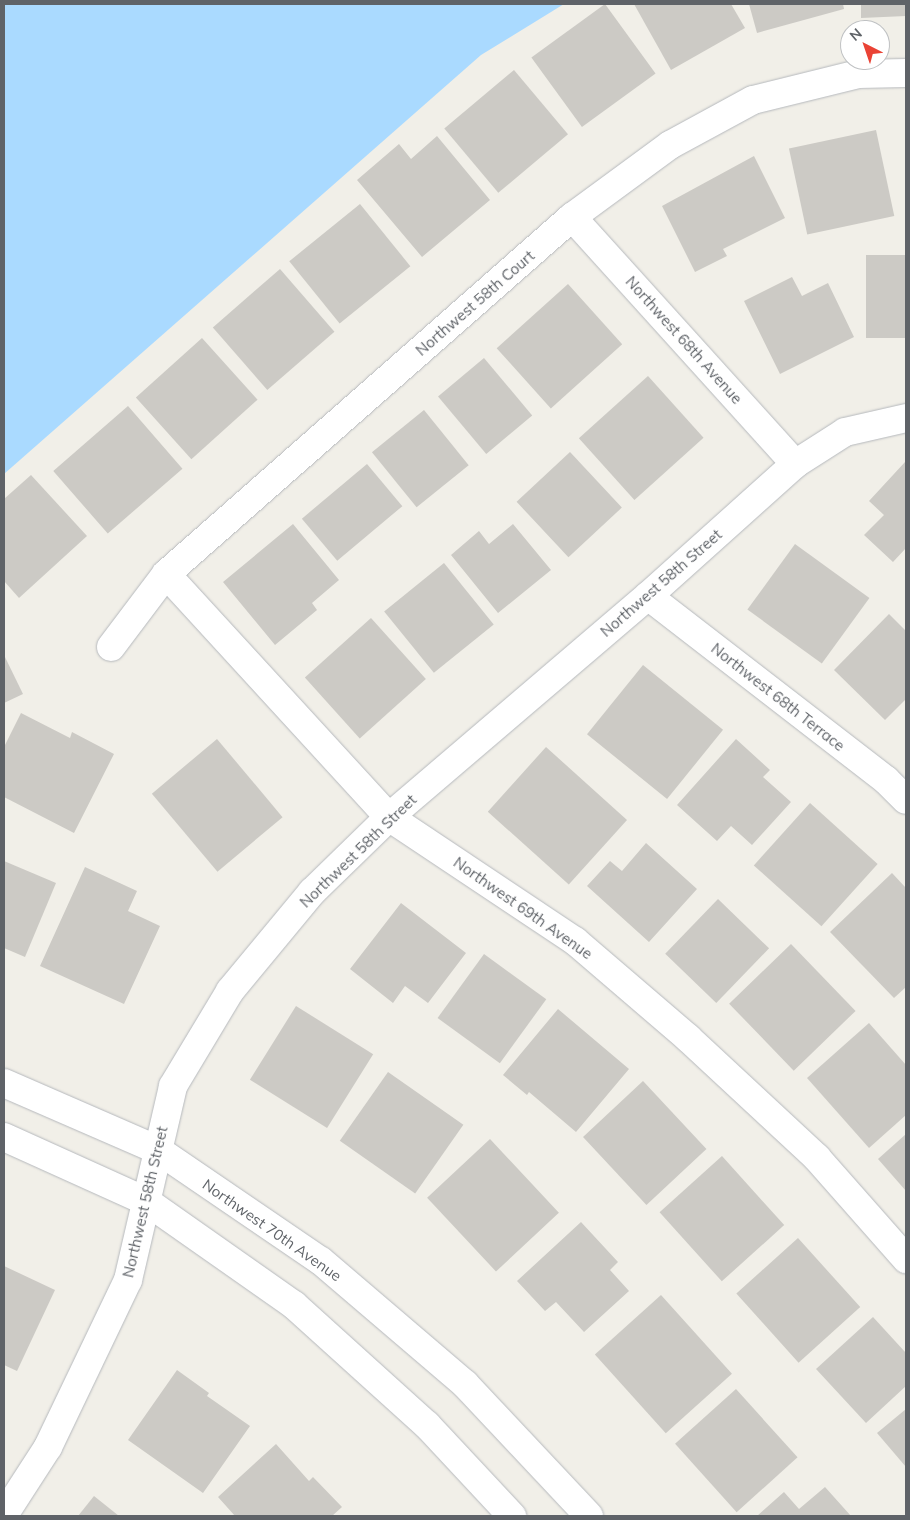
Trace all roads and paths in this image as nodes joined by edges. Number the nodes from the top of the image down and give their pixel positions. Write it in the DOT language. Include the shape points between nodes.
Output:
graph roads {
  1 [pos="906,73"];
  2 [pos="572,217"];
  3 [pos="906,418"];
  4 [pos="795,464"];
  5 [pos="166,574"];
  6 [pos="648,596"];
  7 [pos="111,647"];
  8 [pos="906,800"];
  9 [pos="389,817"];
  10 [pos="4,1082"];
  11 [pos="4,1137"];
  12 [pos="158,1150"];
  13 [pos="146,1201"];
  14 [pos="906,1259"];
  15 [pos="4,1515"];
  16 [pos="512,1516"];
  17 [pos="589,1516"];
  1 -- 2 [label="street, Northwest 58th Court" via="858,74 754,100 670,145"];
  2 -- 4 [label="street, Northwest 68th Avenue"];
  2 -- 5 [label="street, Northwest 58th Court"];
  3 -- 4 [label="street, Northwest 58th Street" via="845,432"];
  4 -- 6 [label="street, Northwest 58th Street"];
  5 -- 7 [label="street, Northwest 58th Court"];
  5 -- 9 [label="street, Northwest 69th Avenue"];
  6 -- 8 [label="street, Northwest 68th Terrace" via="886,780"];
  6 -- 9 [label="street, Northwest 58th Street"];
  9 -- 12 [label="street, Northwest 58th Street" via="312,892 230,991 172,1086"];
  9 -- 14 [label="street, Northwest 69th Avenue" via="574,941 650,1005 817,1158"];
  10 -- 12 [label="street, Northwest 70th Avenue"];
  11 -- 13 [label="street"];
  12 -- 13 [label="street, Northwest 58th Street"];
  12 -- 17 [label="street, Northwest 70th Avenue" via="321,1261 465,1384"];
  13 -- 15 [label="street, Northwest 58th Street" via="128,1280 48,1447"];
  13 -- 16 [label="street" via="294,1305 427,1425"];
}
